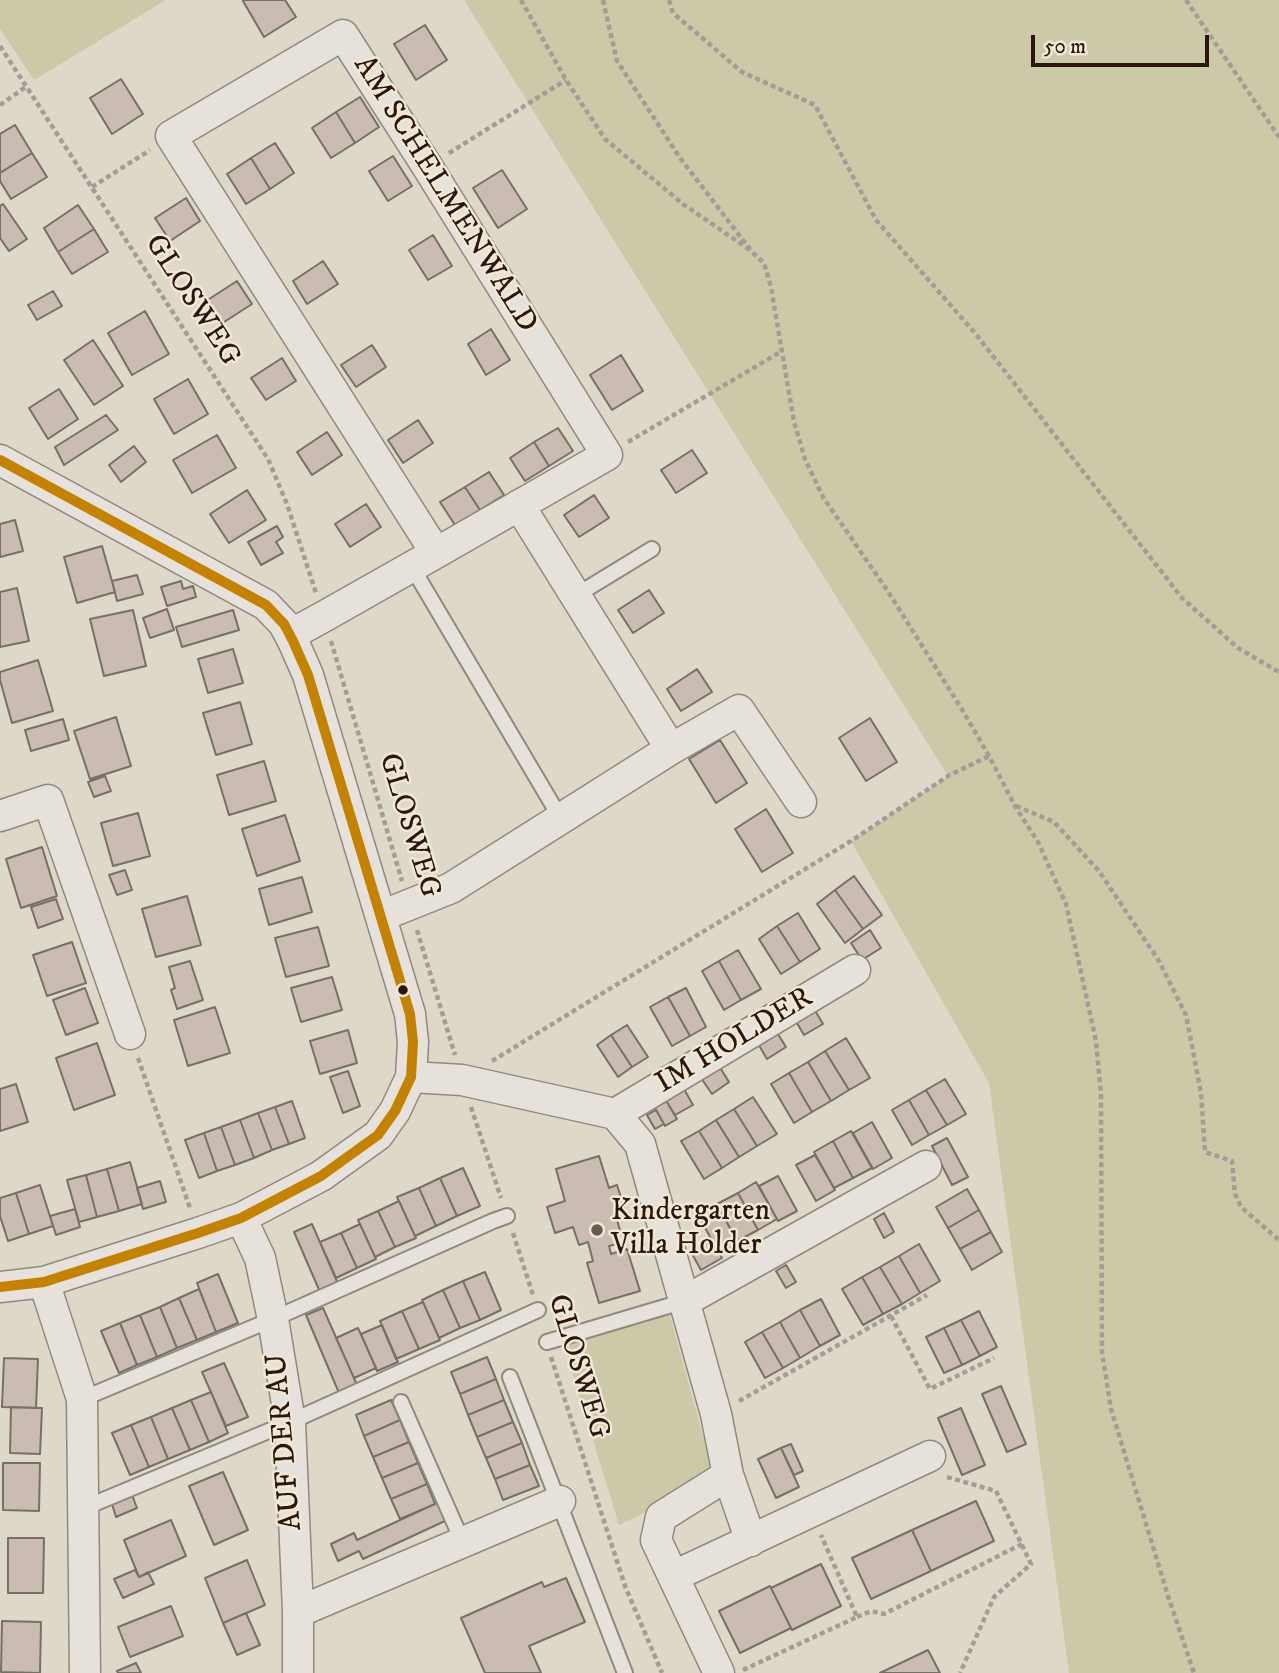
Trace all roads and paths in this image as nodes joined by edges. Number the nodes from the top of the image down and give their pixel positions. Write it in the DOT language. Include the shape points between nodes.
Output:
graph roads {
  1 [pos="521,0"];
  2 [pos="603,0"];
  3 [pos="669,0"];
  4 [pos="1186,0"];
  5 [pos="0,46"];
  6 [pos="566,80"];
  7 [pos="27,86"];
  8 [pos="0,105"];
  9 [pos="171,136"];
  10 [pos="1279,137"];
  11 [pos="427,166"];
  12 [pos="92,187"];
  13 [pos="753,253"];
  14 [pos="782,351"];
  15 [pos="607,455"];
  16 [pos="0,460"];
  17 [pos="519,505"];
  18 [pos="652,550"];
  19 [pos="424,559"];
  20 [pos="576,596"];
  21 [pos="323,617"];
  22 [pos="290,635"];
  23 [pos="1279,672"];
  24 [pos="671,749"];
  25 [pos="989,756"];
  26 [pos="801,802"];
  27 [pos="1015,806"];
  28 [pos="0,816"];
  29 [pos="561,819"];
  30 [pos="410,905"];
  31 [pos="381,916"];
  32 [pos="855,970"];
  33 [pos="130,1034"];
  34 [pos="411,1077"];
  35 [pos="462,1080"];
  36 [pos="615,1114"];
  37 [pos="926,1166"];
  38 [pos="507,1216"];
  39 [pos="241,1217"];
  40 [pos="198,1233"];
  41 [pos="1279,1240"];
  42 [pos="44,1282"];
  43 [pos="0,1287"];
  44 [pos="927,1295"];
  45 [pos="685,1301"];
  46 [pos="538,1310"];
  47 [pos="891,1316"];
  48 [pos="273,1319"];
  49 [pos="547,1342"];
  50 [pos="994,1358"];
  51 [pos="510,1377"];
  52 [pos="82,1399"];
  53 [pos="401,1402"];
  54 [pos="716,1414"];
  55 [pos="290,1422"];
  56 [pos="934,1468"];
  57 [pos="728,1475"];
  58 [pos="560,1501"];
  59 [pos="84,1508"];
  60 [pos="811,1513"];
  61 [pos="751,1541"];
  62 [pos="463,1543"];
  63 [pos="1022,1545"];
  64 [pos="674,1576"];
  65 [pos="298,1612"];
  66 [pos="857,1617"];
  67 [pos="85,1673"];
  68 [pos="298,1673"];
  69 [pos="625,1673"];
  70 [pos="662,1673"];
  71 [pos="719,1673"];
  72 [pos="736,1673"];
  73 [pos="960,1673"];
  74 [pos="1194,1673"];
  1 -- 6 [label="path"];
  2 -- 13 [label="path" via="617,61 680,158"];
  3 -- 23 [label="path" via="673,13 742,72 815,105 876,220 975,333 1182,598 1238,648"];
  4 -- 10 [label="path"];
  5 -- 7 [label="path, GLOSWEG"];
  6 -- 11 [label="path"];
  6 -- 13 [label="path" via="605,139 683,204"];
  7 -- 8 [label="path"];
  7 -- 12 [label="path, GLOSWEG"];
  9 -- 11 [label="street, AM SCHELMENWALD" via="343,35"];
  9 -- 12 [label="path"];
  9 -- 19 [label="street"];
  11 -- 15 [label="street, AM SCHELMENWALD"];
  12 -- 21 [label="path, GLOSWEG" via="268,458"];
  13 -- 14 [label="path" via="764,263"];
  14 -- 15 [label="path"];
  14 -- 25 [label="path" via="794,422 822,497 887,590"];
  15 -- 17 [label="street"];
  16 -- 22 [label="street" via="266,604"];
  17 -- 19 [label="street"];
  17 -- 20 [label="street"];
  18 -- 20 [label="lane"];
  19 -- 21 [label="street"];
  19 -- 29 [label="lane"];
  20 -- 24 [label="street"];
  21 -- 22 [label="street"];
  21 -- 30 [label="path, GLOSWEG"];
  22 -- 31 [label="street" via="308,675"];
  24 -- 26 [label="street" via="739,710"];
  24 -- 29 [label="street"];
  25 -- 27 [label="path"];
  25 -- 35 [label="path" via="948,776 851,842"];
  27 -- 41 [label="path" via="1054,822 1099,871 1159,961 1186,1015 1201,1093 1205,1152 1233,1161 1241,1207"];
  27 -- 74 [label="path" via="1038,842 1066,904 1093,1027 1101,1095 1103,1364 1111,1409"];
  28 -- 33 [label="street" via="48,800"];
  29 -- 30 [label="street" via="451,888"];
  30 -- 31 [label="street"];
  30 -- 35 [label="path, GLOSWEG"];
  31 -- 34 [label="street" via="410,1014"];
  32 -- 36 [label="street, IM HOLDER"];
  33 -- 40 [label="path"];
  34 -- 35 [label="street"];
  34 -- 39 [label="street" via="378,1135 321,1176"];
  35 -- 36 [label="street"];
  35 -- 38 [label="path, GLOSWEG"];
  36 -- 45 [label="street" via="640,1144"];
  37 -- 45 [label="street"];
  38 -- 46 [label="path, GLOSWEG"];
  38 -- 48 [label="lane"];
  39 -- 40 [label="street"];
  39 -- 48 [label="street, AUF DER AU" via="260,1258"];
  40 -- 42 [label="street"];
  42 -- 43 [label="street"];
  42 -- 52 [label="street"];
  44 -- 47 [label="path"];
  45 -- 49 [label="lane"];
  45 -- 54 [label="street"];
  46 -- 55 [label="lane"];
  47 -- 50 [label="path" via="930,1389"];
  47 -- 54 [label="path"];
  48 -- 52 [label="lane"];
  48 -- 55 [label="street, AUF DER AU"];
  49 -- 70 [label="path, GLOSWEG" via="625,1586"];
  51 -- 58 [label="lane"];
  52 -- 59 [label="street"];
  53 -- 62 [label="lane"];
  54 -- 57 [label="street"];
  55 -- 59 [label="lane"];
  55 -- 65 [label="street, AUF DER AU"];
  56 -- 60 [label="street"];
  56 -- 63 [label="path" via="948,1477 996,1491"];
  57 -- 61 [label="street"];
  57 -- 64 [label="street" via="661,1517 656,1540"];
  58 -- 62 [label="street"];
  58 -- 69 [label="lane"];
  59 -- 67 [label="street"];
  60 -- 61 [label="street"];
  60 -- 66 [label="path"];
  61 -- 64 [label="street"];
  62 -- 65 [label="street"];
  63 -- 66 [label="path" via="884,1614 871,1611"];
  63 -- 73 [label="path" via="1031,1564 994,1597"];
  64 -- 71 [label="street"];
  65 -- 68 [label="street, AUF DER AU"];
  66 -- 72 [label="path"];
}
